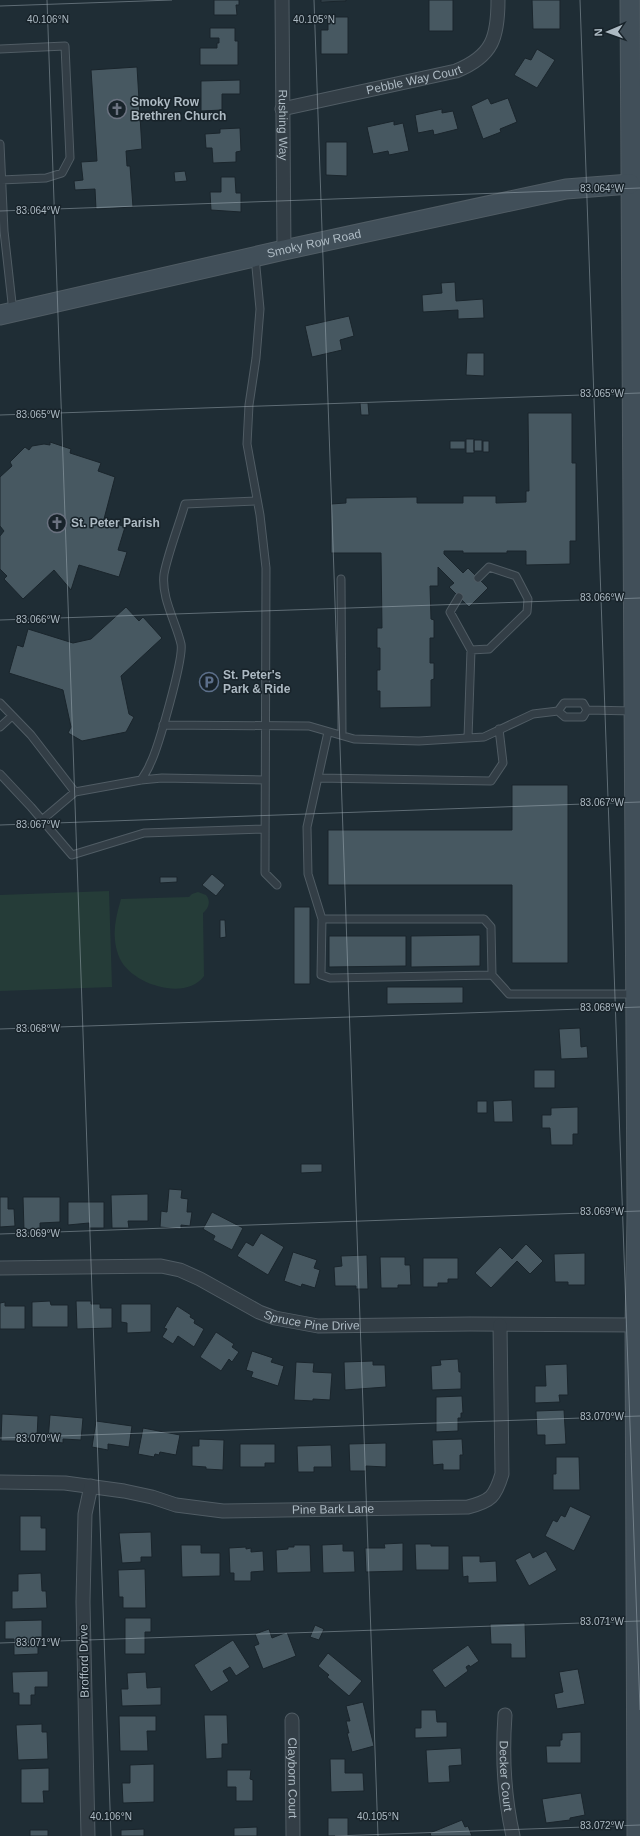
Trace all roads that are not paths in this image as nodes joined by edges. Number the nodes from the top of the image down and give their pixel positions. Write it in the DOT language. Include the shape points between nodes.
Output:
graph roads {
  1 [pos="282,0"];
  2 [pos="498,0"];
  3 [pos="630,0"];
  4 [pos="0,49"];
  5 [pos="282,109"];
  6 [pos="0,144"];
  7 [pos="1,180"];
  8 [pos="635,184"];
  9 [pos="284,250"];
  10 [pos="255,257"];
  11 [pos="6,313"];
  12 [pos="637,393"];
  13 [pos="257,502"];
  14 [pos="637,558"];
  15 [pos="478,578"];
  16 [pos="341,579"];
  17 [pos="459,597"];
  18 [pos="471,650"];
  19 [pos="0,703"];
  20 [pos="637,707"];
  21 [pos="587,710"];
  22 [pos="558,711"];
  23 [pos="12,716"];
  24 [pos="163,725"];
  25 [pos="266,725"];
  26 [pos="0,727"];
  27 [pos="499,729"];
  28 [pos="328,732"];
  29 [pos="342,736"];
  30 [pos="468,738"];
  31 [pos="0,774"];
  32 [pos="318,778"];
  33 [pos="141,780"];
  34 [pos="265,780"];
  35 [pos="75,792"];
  36 [pos="42,820"];
  37 [pos="265,829"];
  38 [pos="276,886"];
  39 [pos="322,919"];
  40 [pos="492,975"];
  41 [pos="636,994"];
  42 [pos="0,1268"];
  43 [pos="500,1325"];
  44 [pos="635,1325"];
  45 [pos="638,1381"];
  46 [pos="0,1482"];
  47 [pos="91,1486"];
  48 [pos="505,1716"];
  49 [pos="292,1720"];
  50 [pos="88,1836"];
  51 [pos="293,1836"];
  52 [pos="513,1836"];
  53 [pos="637,1836"];
  1 -- 5 [label="street, Rushing Way"];
  2 -- 5 [label="street, Pebble Way Court" via="494,40 478,60 467,66 456,71"];
  3 -- 8 [label="main road"];
  4 -- 7 [label="lane" via="65,46 70,158 62,173 46,178"];
  5 -- 9 [label="street, Rushing Way"];
  6 -- 7 [label="lane"];
  7 -- 11 [label="lane"];
  8 -- 9 [label="main road, Smoky Row Road" via="566,190"];
  8 -- 12 [label="main road"];
  9 -- 10 [label="main road, Smoky Row Road"];
  10 -- 11 [label="main road, Smoky Row Road"];
  10 -- 13 [label="lane" via="260,309 249,404 248,444"];
  12 -- 14 [label="main road"];
  13 -- 24 [label="lane" via="185,504 164,575 171,615 182,646 176,682"];
  13 -- 25 [label="lane" via="266,568"];
  14 -- 20 [label="main road"];
  15 -- 18 [label="lane" via="489,567 516,576 528,599 527,612 489,649"];
  16 -- 29 [label="lane"];
  17 -- 18 [label="lane" via="450,612"];
  18 -- 30 [label="lane"];
  19 -- 23 [label="lane"];
  20 -- 21 [label="lane"];
  20 -- 41 [label="main road"];
  21 -- 22 [label="lane" via="583,717 565,717"];
  21 -- 22 [label="lane" via="583,703 564,703"];
  22 -- 27 [label="lane" via="533,714"];
  23 -- 26 [label="lane"];
  23 -- 35 [label="lane"];
  24 -- 25 [label="lane"];
  24 -- 33 [label="lane" via="151,764"];
  25 -- 28 [label="lane" via="308,726"];
  25 -- 34 [label="lane"];
  27 -- 30 [label="lane" via="484,737"];
  27 -- 32 [label="lane" via="503,763 491,781"];
  28 -- 29 [label="lane"];
  28 -- 32 [label="lane"];
  29 -- 30 [label="lane" via="419,741"];
  31 -- 36 [label="lane"];
  32 -- 39 [label="lane" via="307,827 308,874"];
  33 -- 34 [label="lane"];
  33 -- 35 [label="lane"];
  34 -- 37 [label="lane"];
  35 -- 36 [label="lane"];
  36 -- 37 [label="lane" via="72,855 144,833"];
  37 -- 38 [label="lane" via="265,873"];
  39 -- 40 [label="lane" via="484,918 491,927"];
  39 -- 40 [label="lane" via="321,975 330,978"];
  40 -- 41 [label="lane" via="510,994"];
  41 -- 44 [label="main road"];
  42 -- 43 [label="street, Spruce Pine Drive" via="161,1266 180,1270 200,1279 259,1312 275,1318 318,1326"];
  43 -- 44 [label="street, Spruce Pine Drive"];
  43 -- 47 [label="street, Pine Bark Lane" via="502,1474 497,1490 485,1503 468,1507 223,1511 176,1505 152,1497"];
  44 -- 45 [label="main road"];
  45 -- 53 [label="main road"];
  46 -- 47 [label="street, Pine Bark Lane"];
  47 -- 50 [label="street, Brofford Drive" via="85,1514 83,1602"];
  48 -- 52 [label="street, Decker Court" via="504,1784"];
  49 -- 51 [label="street, Clayborn Court"];
}
